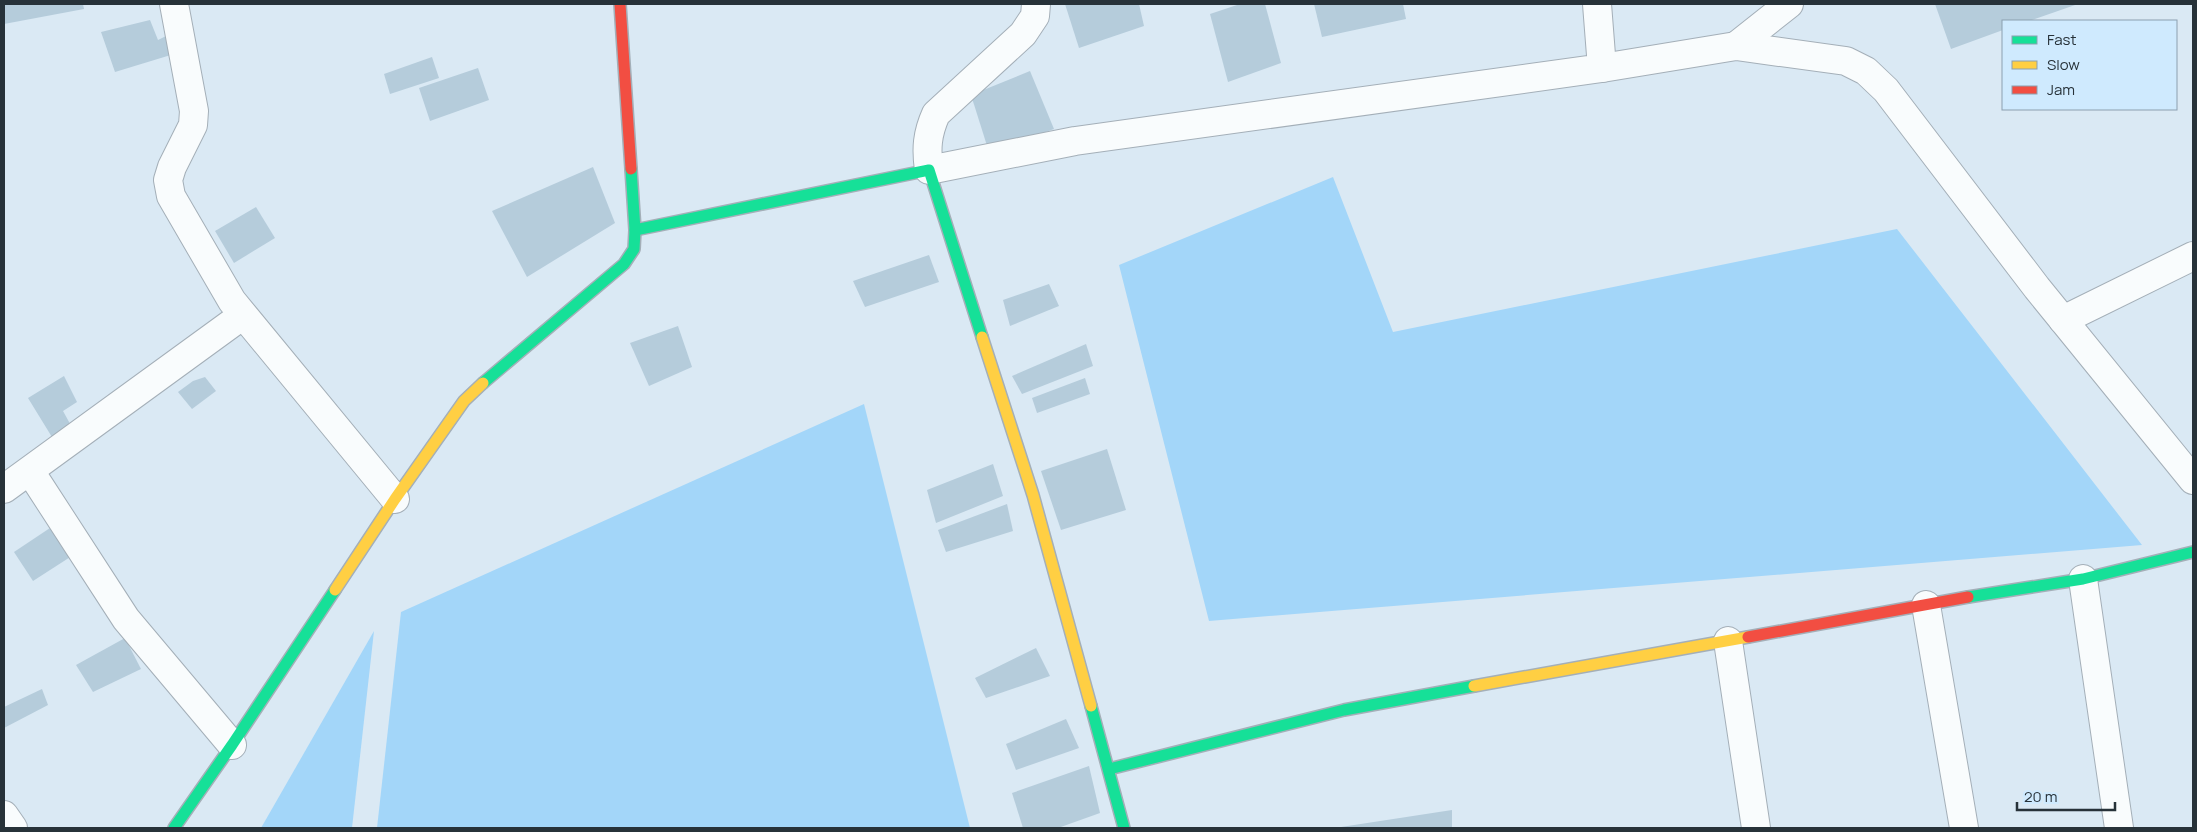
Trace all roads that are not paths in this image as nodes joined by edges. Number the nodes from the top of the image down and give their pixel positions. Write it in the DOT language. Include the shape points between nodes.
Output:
graph roads {
  1 [pos="174,4"];
  2 [pos="620,4"];
  3 [pos="1036,4"];
  4 [pos="1597,4"];
  5 [pos="1789,4"];
  6 [pos="1736,46"];
  7 [pos="1602,68"];
  8 [pos="929,170"];
  9 [pos="635,230"];
  10 [pos="2193,256"];
  11 [pos="243,315"];
  12 [pos="2063,320"];
  13 [pos="30,471"];
  14 [pos="2193,480"];
  15 [pos="4,489"];
  16 [pos="395,499"];
  17 [pos="2193,552"];
  18 [pos="2083,579"];
  19 [pos="1926,605"];
  20 [pos="1728,641"];
  21 [pos="232,745"];
  22 [pos="1108,769"];
  23 [pos="4,815"];
  24 [pos="13,828"];
  25 [pos="174,828"];
  26 [pos="1124,828"];
  27 [pos="1756,828"];
  28 [pos="1964,828"];
  29 [pos="2119,828"];
  1 -- 11 [label="street" via="194,111 193,126 168,180 171,196"];
  2 -- 9 [label="street"];
  3 -- 8 [label="street" via="1036,16 1023,34 936,114 926,149"];
  4 -- 7 [label="street"];
  5 -- 6 [label="street"];
  6 -- 7 [label="street"];
  6 -- 12 [label="street" via="1846,61 1866,71 1886,90"];
  7 -- 8 [label="street" via="1075,141"];
  8 -- 9 [label="street"];
  8 -- 22 [label="street" via="1033,495"];
  9 -- 16 [label="street" via="634,249 624,264 464,401"];
  10 -- 12 [label="street"];
  11 -- 13 [label="street"];
  11 -- 16 [label="street"];
  12 -- 14 [label="street"];
  13 -- 15 [label="street"];
  13 -- 21 [label="street" via="126,619"];
  16 -- 21 [label="street"];
  17 -- 18 [label="street"];
  18 -- 19 [label="street"];
  18 -- 29 [label="street"];
  19 -- 20 [label="street"];
  19 -- 28 [label="street"];
  20 -- 22 [label="street" via="1344,710"];
  20 -- 27 [label="street"];
  21 -- 25 [label="street"];
  22 -- 26 [label="street"];
  23 -- 24 [label="street"];
}
